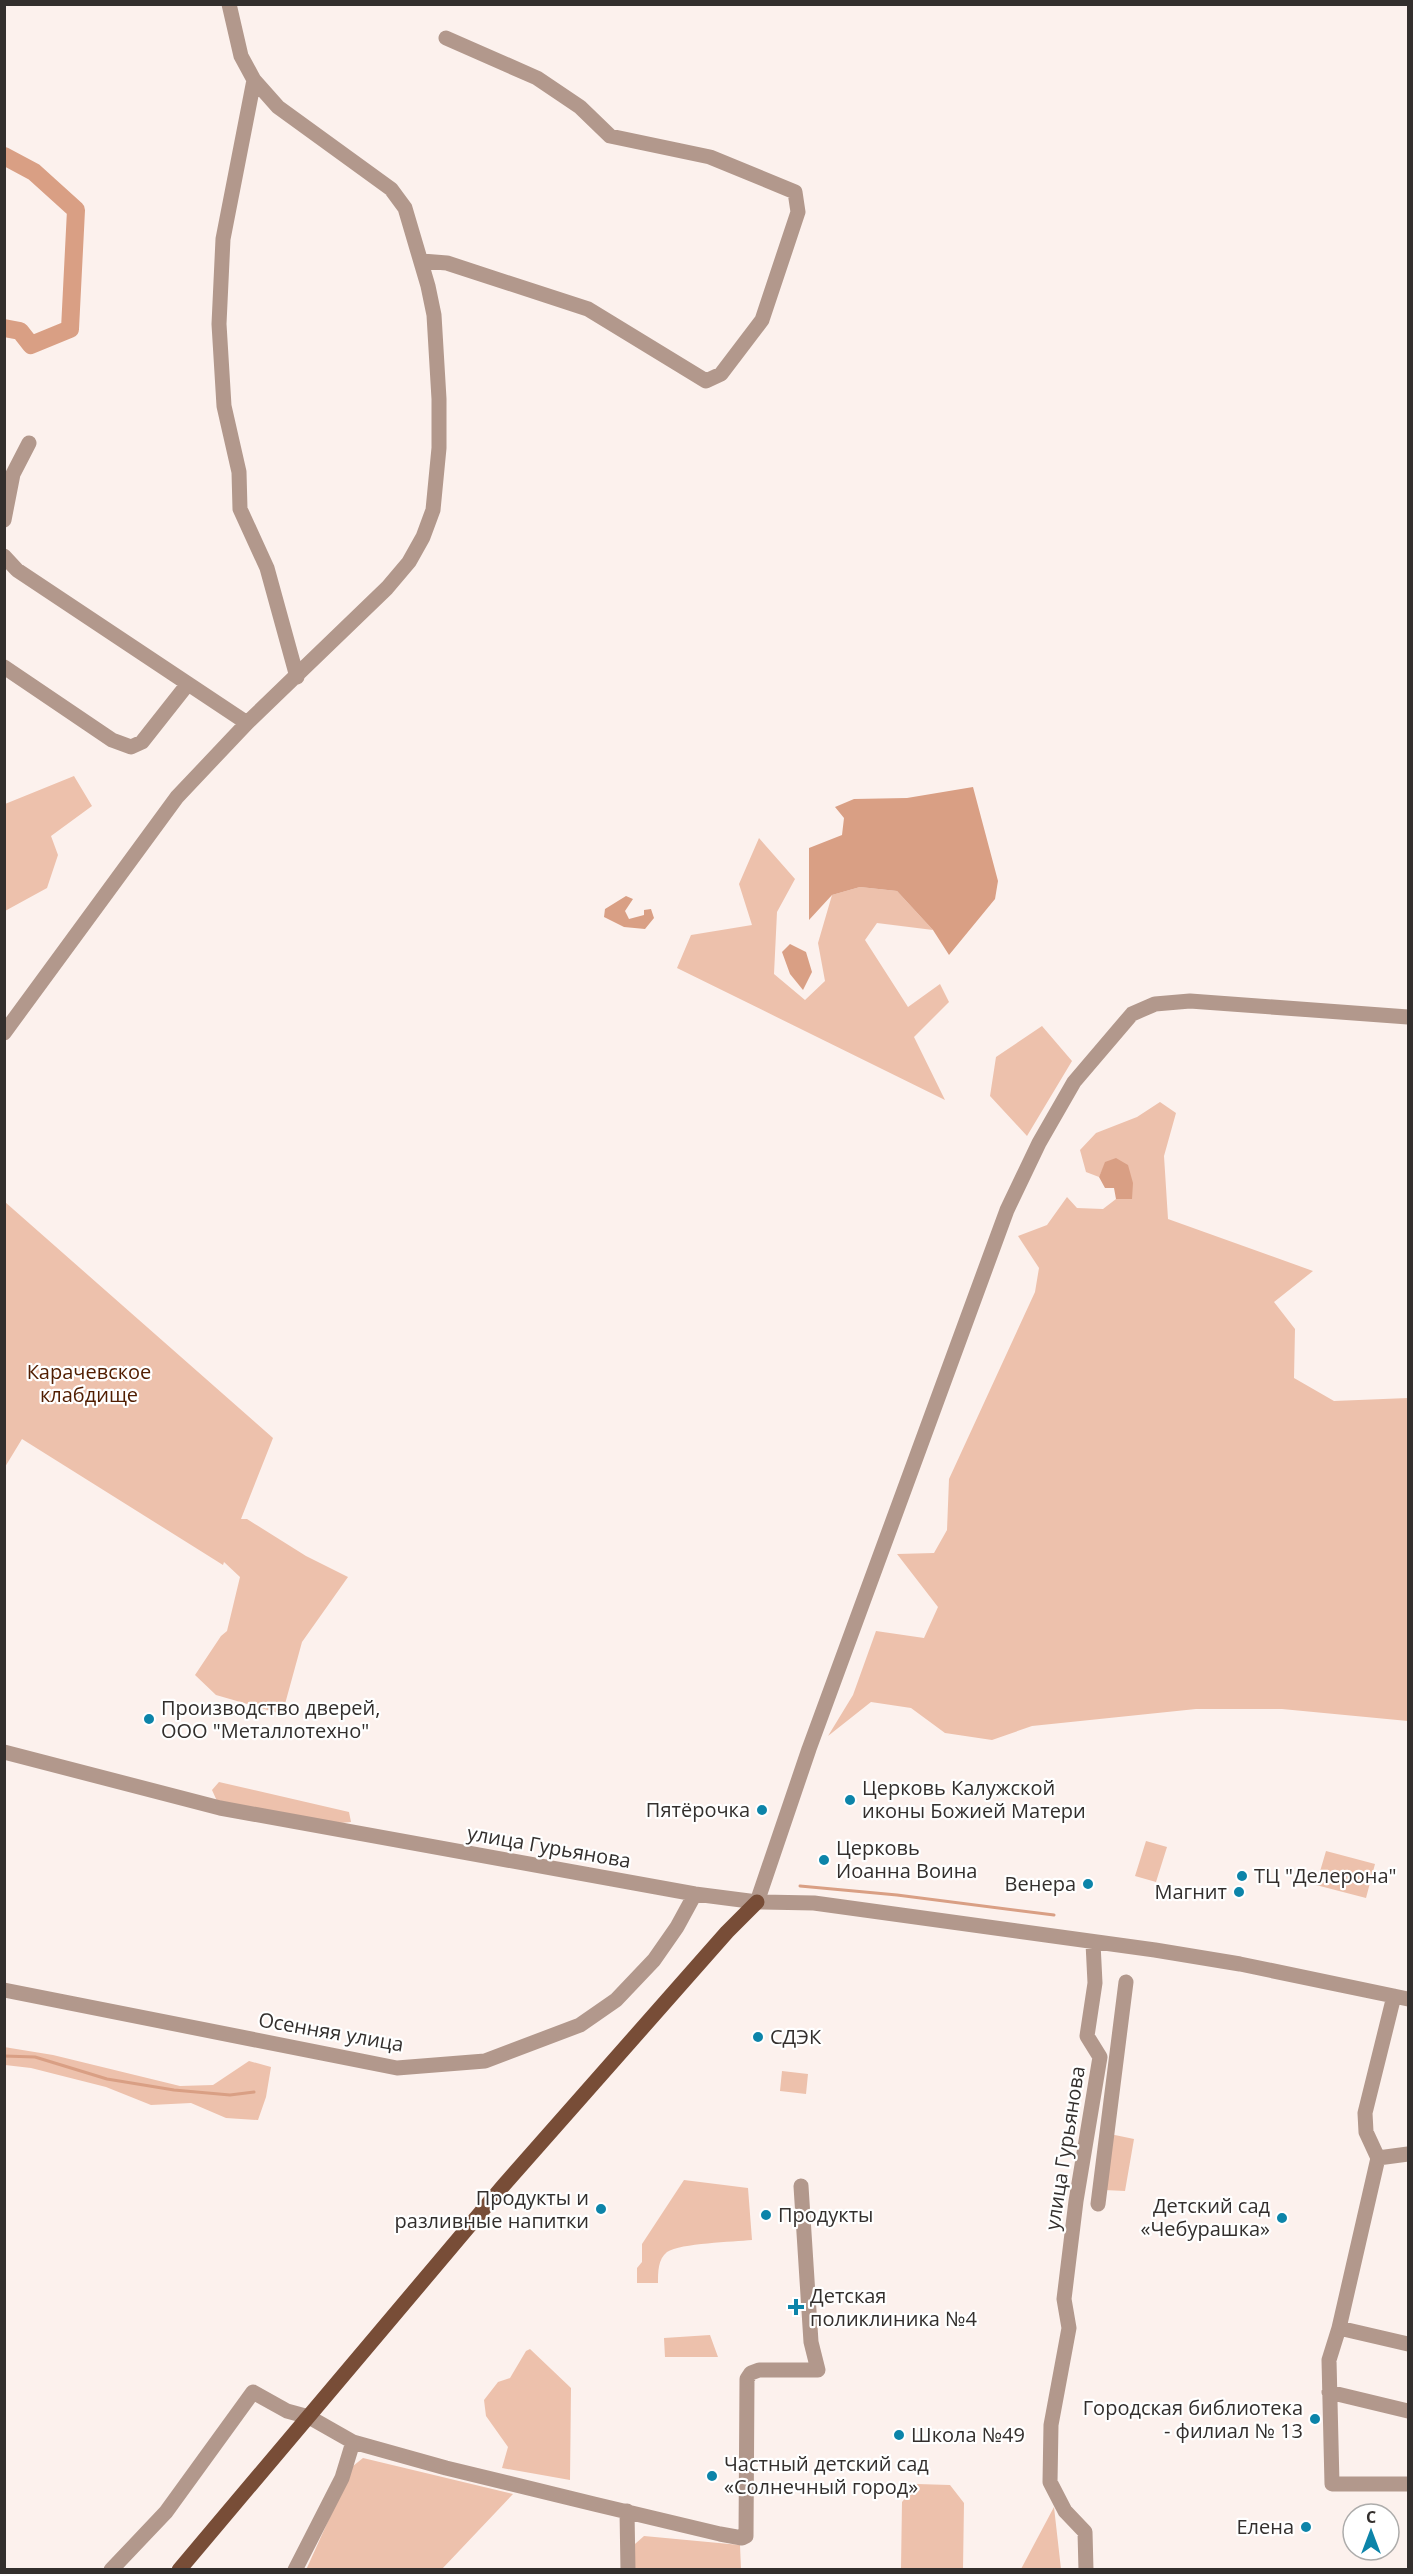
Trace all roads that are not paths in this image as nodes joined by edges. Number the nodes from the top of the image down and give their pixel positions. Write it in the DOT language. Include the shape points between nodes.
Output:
graph roads {
  1 [pos="229,4"];
  2 [pos="446,38"];
  3 [pos="254,80"];
  4 [pos="422,261"];
  5 [pos="29,443"];
  6 [pos="4,520"];
  7 [pos="4,556"];
  8 [pos="4,667"];
  9 [pos="297,676"];
  10 [pos="188,685"];
  11 [pos="247,723"];
  12 [pos="1408,1017"];
  13 [pos="4,1033"];
  14 [pos="4,1752"];
  15 [pos="695,1894"];
  16 [pos="757,1902"];
  17 [pos="1093,1943"];
  18 [pos="1126,1982"];
  19 [pos="4,1990"];
  20 [pos="1401,1998"];
  21 [pos="1408,2154"];
  22 [pos="1378,2158"];
  23 [pos="801,2186"];
  24 [pos="1098,2204"];
  25 [pos="1339,2328"];
  26 [pos="1408,2344"];
  27 [pos="1329,2392"];
  28 [pos="1408,2411"];
  29 [pos="309,2417"];
  30 [pos="353,2442"];
  31 [pos="1408,2484"];
  32 [pos="627,2511"];
  33 [pos="111,2570"];
  34 [pos="179,2570"];
  35 [pos="295,2570"];
  36 [pos="628,2570"];
  37 [pos="1086,2570"];
  1 -- 3 [label="street" via="241,56"];
  2 -- 4 [label="street" via="537,78 580,107 610,136 710,157 795,192 798,212 762,320 721,374 706,381 588,309 447,263"];
  3 -- 4 [label="street" via="278,107 391,189 405,208"];
  3 -- 9 [label="street" via="223,239 219,324 224,406 239,472 240,509 267,568"];
  4 -- 9 [label="street" via="434,315 439,399 433,510 409,562"];
  5 -- 6 [label="street" via="14,474"];
  7 -- 10 [label="street" via="17,570"];
  8 -- 10 [label="street" via="112,740 131,747 142,742"];
  9 -- 11 [label="street"];
  10 -- 11 [label="street"];
  11 -- 13 [label="street" via="177,797"];
  12 -- 16 [label="street" via="1190,1000 1155,1004 1132,1014 1074,1082 1007,1210 809,1749"];
  14 -- 15 [label="street, улица Гурьянова" via="220,1808"];
  15 -- 16 [label="street, улица Гурьянова"];
  15 -- 19 [label="street, Осенняя улица" via="654,1960 616,2000 580,2025 485,2061 397,2068"];
  16 -- 17 [label="street, улица Гурьянова" via="814,1903"];
  16 -- 29 [label="main road" via="503,2186"];
  17 -- 20 [label="street, улица Гурьянова" via="1240,1964"];
  17 -- 37 [label="street, улица Гурьянова" via="1095,1983 1087,2036 1100,2057 1064,2298 1069,2328 1051,2425 1050,2482 1065,2511 1084,2532"];
  18 -- 24 [label="street"];
  20 -- 22 [label="street" via="1365,2113 1366,2132"];
  21 -- 22 [label="street"];
  22 -- 25 [label="street"];
  23 -- 32 [label="street" via="811,2342 818,2370 759,2370 747,2379 746,2536 720,2534"];
  25 -- 26 [label="street"];
  25 -- 27 [label="street" via="1329,2360"];
  27 -- 28 [label="street"];
  27 -- 31 [label="street" via="1332,2484"];
  29 -- 30 [label="street"];
  29 -- 33 [label="street" via="286,2411 253,2392 166,2512"];
  29 -- 34 [label="main road"];
  30 -- 32 [label="street"];
  30 -- 35 [label="street" via="342,2478"];
  32 -- 36 [label="street"];
}
